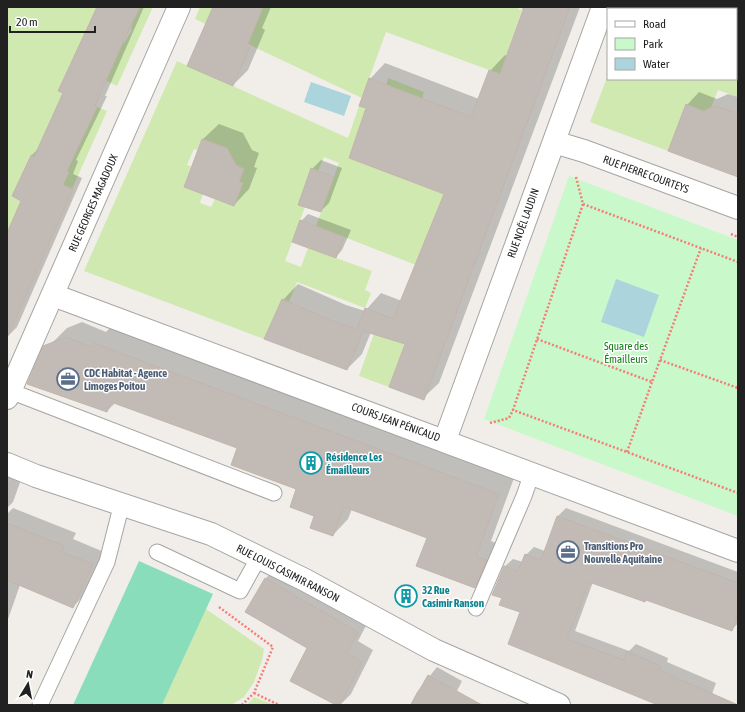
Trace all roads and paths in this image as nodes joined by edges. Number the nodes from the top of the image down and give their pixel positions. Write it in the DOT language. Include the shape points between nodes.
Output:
graph roads {
  1 [pos="179,7"];
  2 [pos="603,7"];
  3 [pos="554,142"];
  4 [pos="576,177"];
  5 [pos="583,204"];
  6 [pos="738,208"];
  7 [pos="701,248"];
  8 [pos="738,262"];
  9 [pos="53,295"];
  10 [pos="537,339"];
  11 [pos="660,360"];
  12 [pos="652,382"];
  13 [pos="738,388"];
  14 [pos="8,395"];
  15 [pos="513,410"];
  16 [pos="490,423"];
  17 [pos="445,440"];
  18 [pos="627,452"];
  19 [pos="7,464"];
  20 [pos="532,473"];
  21 [pos="738,493"];
  22 [pos="274,494"];
  23 [pos="122,503"];
  24 [pos="738,551"];
  25 [pos="157,552"];
  26 [pos="259,557"];
  27 [pos="228,586"];
  28 [pos="476,608"];
  29 [pos="254,693"];
  30 [pos="40,705"];
  31 [pos="242,705"];
  32 [pos="279,705"];
  33 [pos="558,705"];
  1 -- 9 [label="street, RUE GEORGES MAGADOUX"];
  2 -- 3 [label="street, RUE NOËL LAUDIN"];
  3 -- 6 [label="street, RUE PIERRE COURTEYS"];
  3 -- 17 [label="street, RUE NOËL LAUDIN"];
  4 -- 5 [label="path"];
  5 -- 7 [label="path"];
  5 -- 10 [label="path"];
  7 -- 8 [label="path"];
  7 -- 11 [label="path"];
  9 -- 14 [label="street, RUE GEORGES MAGADOUX"];
  9 -- 17 [label="street, COURS JEAN PÉNICAUD"];
  10 -- 12 [label="path"];
  10 -- 15 [label="path"];
  11 -- 12 [label="path"];
  11 -- 13 [label="path"];
  12 -- 18 [label="path"];
  14 -- 22 [label="lane"];
  15 -- 16 [label="path" via="509,418"];
  15 -- 18 [label="path"];
  17 -- 20 [label="street, COURS JEAN PÉNICAUD"];
  18 -- 21 [label="path"];
  19 -- 23 [label="street, RUE LOUIS CASIMIR RANSON" via="36,476"];
  20 -- 24 [label="street, COURS JEAN PÉNICAUD"];
  20 -- 28 [label="lane"];
  23 -- 26 [label="street, RUE LOUIS CASIMIR RANSON" via="211,534"];
  23 -- 30 [label="lane" via="107,562"];
  25 -- 27 [label="lane"];
  26 -- 27 [label="lane" via="240,591"];
  26 -- 33 [label="street, RUE LOUIS CASIMIR RANSON" via="434,650"];
  27 -- 29 [label="path" via="219,608 273,647"];
  29 -- 31 [label="path"];
  29 -- 32 [label="path"];
}
